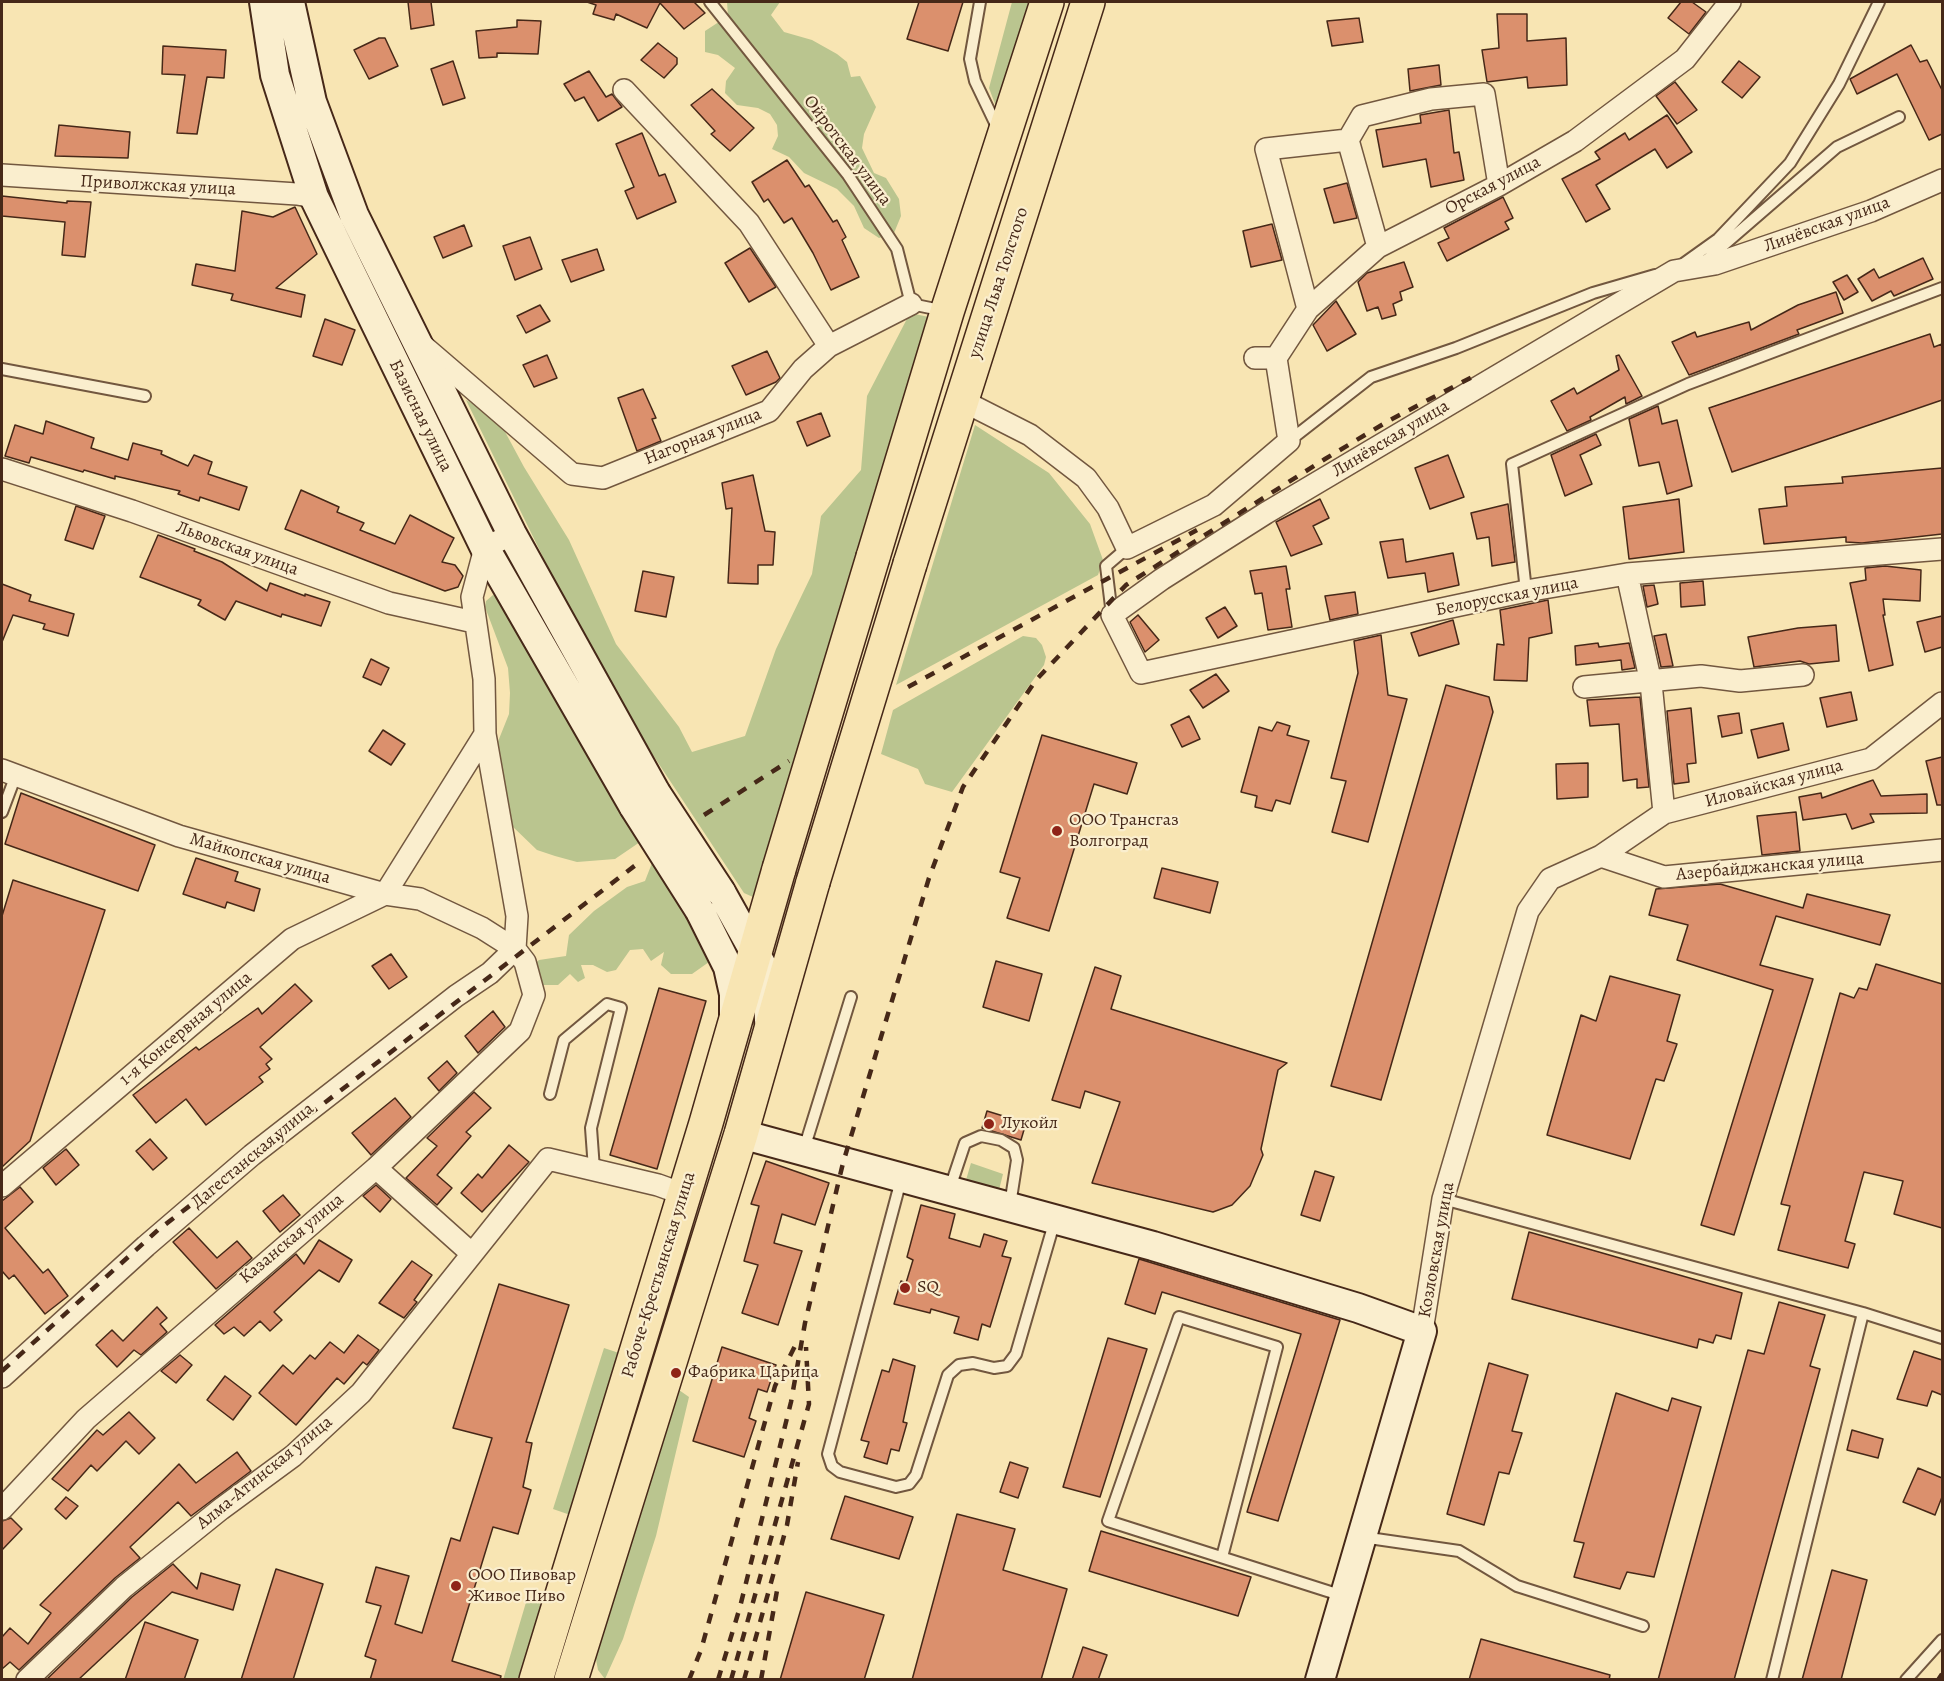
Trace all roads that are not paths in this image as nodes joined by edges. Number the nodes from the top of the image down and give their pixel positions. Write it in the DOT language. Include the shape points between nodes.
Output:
graph roads {
  1 [pos="264,2"];
  2 [pos="290,2"];
  3 [pos="710,2"];
  4 [pos="980,2"];
  5 [pos="1047,2"];
  6 [pos="1088,2"];
  7 [pos="1730,2"];
  8 [pos="1879,2"];
  9 [pos="624,90"];
  10 [pos="1899,117"];
  11 [pos="1348,140"];
  12 [pos="1002,142"];
  13 [pos="2,175"];
  14 [pos="1942,180"];
  15 [pos="1499,185"];
  16 [pos="314,197"];
  17 [pos="1378,247"];
  18 [pos="1699,267"];
  19 [pos="1674,271"];
  20 [pos="1942,288"];
  21 [pos="911,304"];
  22 [pos="1308,309"];
  23 [pos="947,312"];
  24 [pos="415,340"];
  25 [pos="830,346"];
  26 [pos="1255,358"];
  27 [pos="1276,358"];
  28 [pos="2,369"];
  29 [pos="145,396"];
  30 [pos="961,400"];
  31 [pos="1289,441"];
  32 [pos="2,469"];
  33 [pos="512,534"];
  34 [pos="485,548"];
  35 [pos="1127,548"];
  36 [pos="1942,549"];
  37 [pos="1628,574"];
  38 [pos="1526,591"];
  39 [pos="1112,615"];
  40 [pos="474,622"];
  41 [pos="1803,675"];
  42 [pos="1651,683"];
  43 [pos="1584,687"];
  44 [pos="1942,703"];
  45 [pos="485,734"];
  46 [pos="9,772"];
  47 [pos="645,800"];
  48 [pos="2,812"];
  49 [pos="1664,813"];
  50 [pos="1942,850"];
  51 [pos="1600,856"];
  52 [pos="813,882"];
  53 [pos="385,894"];
  54 [pos="726,899"];
  55 [pos="769,905"];
  56 [pos="515,950"];
  57 [pos="757,968"];
  58 [pos="851,997"];
  59 [pos="550,1094"];
  60 [pos="741,1134"];
  61 [pos="803,1152"];
  62 [pos="376,1168"];
  63 [pos="594,1169"];
  64 [pos="902,1179"];
  65 [pos="2,1186"];
  66 [pos="949,1192"];
  67 [pos="683,1194"];
  68 [pos="1443,1198"];
  69 [pos="1009,1208"];
  70 [pos="1055,1220"];
  71 [pos="471,1253"];
  72 [pos="1863,1313"];
  73 [pos="1422,1331"];
  74 [pos="1942,1338"];
  75 [pos="2,1377"];
  76 [pos="2,1509"];
  77 [pos="1362,1537"];
  78 [pos="1222,1557"];
  79 [pos="1344,1597"];
  80 [pos="1643,1626"];
  81 [pos="1942,1640"];
  82 [pos="571,1679"];
  83 [pos="27,1680"];
  84 [pos="536,1680"];
  85 [pos="1320,1680"];
  86 [pos="1772,1680"];
  87 [pos="1906,1680"];
  1 -- 16 [label="street, Базисная улица" via="275,75"];
  2 -- 24 [label="street, Базисная улица" via="312,102 354,215"];
  3 -- 21 [label="lane, Ойротская улица" via="848,175 897,249"];
  4 -- 12 [label="lane" via="970,59 975,81"];
  5 -- 12 [label="main road"];
  6 -- 30 [label="main road, улица Льва Толстого"];
  7 -- 15 [label="street, Орская улица" via="1685,59 1575,141"];
  8 -- 19 [label="lane, Линёвская улица" via="1839,84 1790,163 1719,239"];
  9 -- 25 [label="street" via="748,223"];
  10 -- 18 [label="lane" via="1837,147"];
  11 -- 15 [label="street" via="1362,116 1431,99 1484,94"];
  11 -- 17 [label="street"];
  11 -- 22 [label="street" via="1266,149"];
  12 -- 23 [label="main road"];
  13 -- 16 [label="street, Приволжская улица"];
  14 -- 18 [label="street, Линёвская улица" via="1872,211"];
  15 -- 17 [label="street, Орская улица"];
  16 -- 34 [label="street, Базисная улица"];
  17 -- 22 [label="street, Орская улица"];
  18 -- 19 [label="street, Линёвская улица"];
  19 -- 31 [label="lane, Линёвская улица" via="1593,293 1371,377"];
  19 -- 39 [label="street, Линёвская улица" via="1266,513"];
  20 -- 38 [label="lane" via="1688,384 1512,464"];
  21 -- 23 [label="lane"];
  21 -- 25 [label="street, Нагорная улица"];
  22 -- 27 [label="street, Орская улица"];
  23 -- 55 [label="main road, Рабоче-Крестьянская улица, bridge"];
  24 -- 25 [label="street, Нагорная улица" via="572,474 603,478 769,411 803,369"];
  24 -- 33 [label="street, Базисная улица"];
  26 -- 27 [label="street"];
  27 -- 31 [label="street"];
  28 -- 29 [label="lane"];
  30 -- 35 [label="street" via="1030,435 1086,478 1108,508"];
  30 -- 52 [label="main road, улица Льва Толстого, bridge"];
  31 -- 35 [label="street" via="1214,505"];
  32 -- 40 [label="street, Львовская улица" via="389,603"];
  33 -- 34 [label="street"];
  33 -- 47 [label="street, Базисная улица"];
  34 -- 40 [label="street" via="472,597"];
  34 -- 47 [label="street, Базисная улица"];
  35 -- 39 [label="lane" via="1106,566"];
  36 -- 37 [label="street, Белорусская улица"];
  37 -- 38 [label="street, Белорусская улица"];
  37 -- 42 [label="street"];
  38 -- 39 [label="street, Белорусская улица" via="1141,673"];
  40 -- 45 [label="street" via="484,679"];
  41 -- 42 [label="street" via="1740,681 1701,676"];
  42 -- 43 [label="street"];
  42 -- 49 [label="street"];
  44 -- 49 [label="street, Иловайская улица" via="1871,759"];
  45 -- 53 [label="street"];
  45 -- 56 [label="street" via="517,916"];
  46 -- 48 [label="lane"];
  46 -- 53 [label="street, Майкопская улица" via="179,836"];
  47 -- 54 [label="street, bridge"];
  47 -- 57 [label="street, bridge" via="700,911"];
  49 -- 51 [label="street, Иловайская улица"];
  50 -- 51 [label="street, Азербайджанская улица" via="1664,877"];
  51 -- 68 [label="street, Козловская улица" via="1550,879 1528,911"];
  52 -- 57 [label="main road, Рабоче-Крестьянская улица"];
  53 -- 56 [label="street, Майкопская улица" via="420,899 482,928"];
  53 -- 65 [label="street, 1-я Консервная улица" via="292,939"];
  54 -- 55 [label="street" via="748,914"];
  54 -- 57 [label="street"];
  55 -- 57 [label="main road, Рабоче-Крестьянская улица"];
  56 -- 62 [label="street, Казанская улица" via="525,962 534,995 520,1031"];
  56 -- 75 [label="street, Дагестанская улица" via="252,1155"];
  57 -- 60 [label="main road, Рабоче-Крестьянская улица" via="769,1028"];
  57 -- 67 [label="main road, Рабоче-Крестьянская улица"];
  58 -- 61 [label="lane"];
  59 -- 63 [label="lane" via="564,1040 607,1004 621,1008 591,1128"];
  60 -- 61 [label="street"];
  60 -- 82 [label="main road, Рабоче-Крестьянская улица"];
  61 -- 64 [label="street"];
  62 -- 71 [label="street"];
  62 -- 76 [label="street, Казанская улица" via="86,1419"];
  63 -- 67 [label="street"];
  63 -- 71 [label="street, Алма-Атинская улица" via="548,1159"];
  64 -- 66 [label="street"];
  64 -- 70 [label="lane" via="828,1454 832,1466 851,1475 896,1487 909,1484 916,1475 948,1375 959,1365 1007,1366 1016,1354"];
  66 -- 69 [label="street"];
  66 -- 69 [label="lane" via="965,1143 981,1136 1001,1140 1014,1148 1017,1160"];
  67 -- 84 [label="main road, Рабоче-Крестьянская улица"];
  68 -- 72 [label="lane"];
  68 -- 73 [label="street, Козловская улица"];
  69 -- 70 [label="street"];
  70 -- 73 [label="street" via="1358,1308"];
  71 -- 83 [label="street, Алма-Атинская улица" via="362,1393 293,1456 124,1587"];
  72 -- 74 [label="lane"];
  72 -- 86 [label="lane"];
  73 -- 77 [label="street, Козловская улица"];
  77 -- 79 [label="street, Козловская улица"];
  77 -- 80 [label="lane" via="1459,1551 1517,1586"];
  78 -- 78 [label="lane" via="1278,1347 1179,1317 1108,1521"];
  78 -- 79 [label="lane"];
  79 -- 85 [label="street, Козловская улица"];
  81 -- 87 [label="lane"];
}
